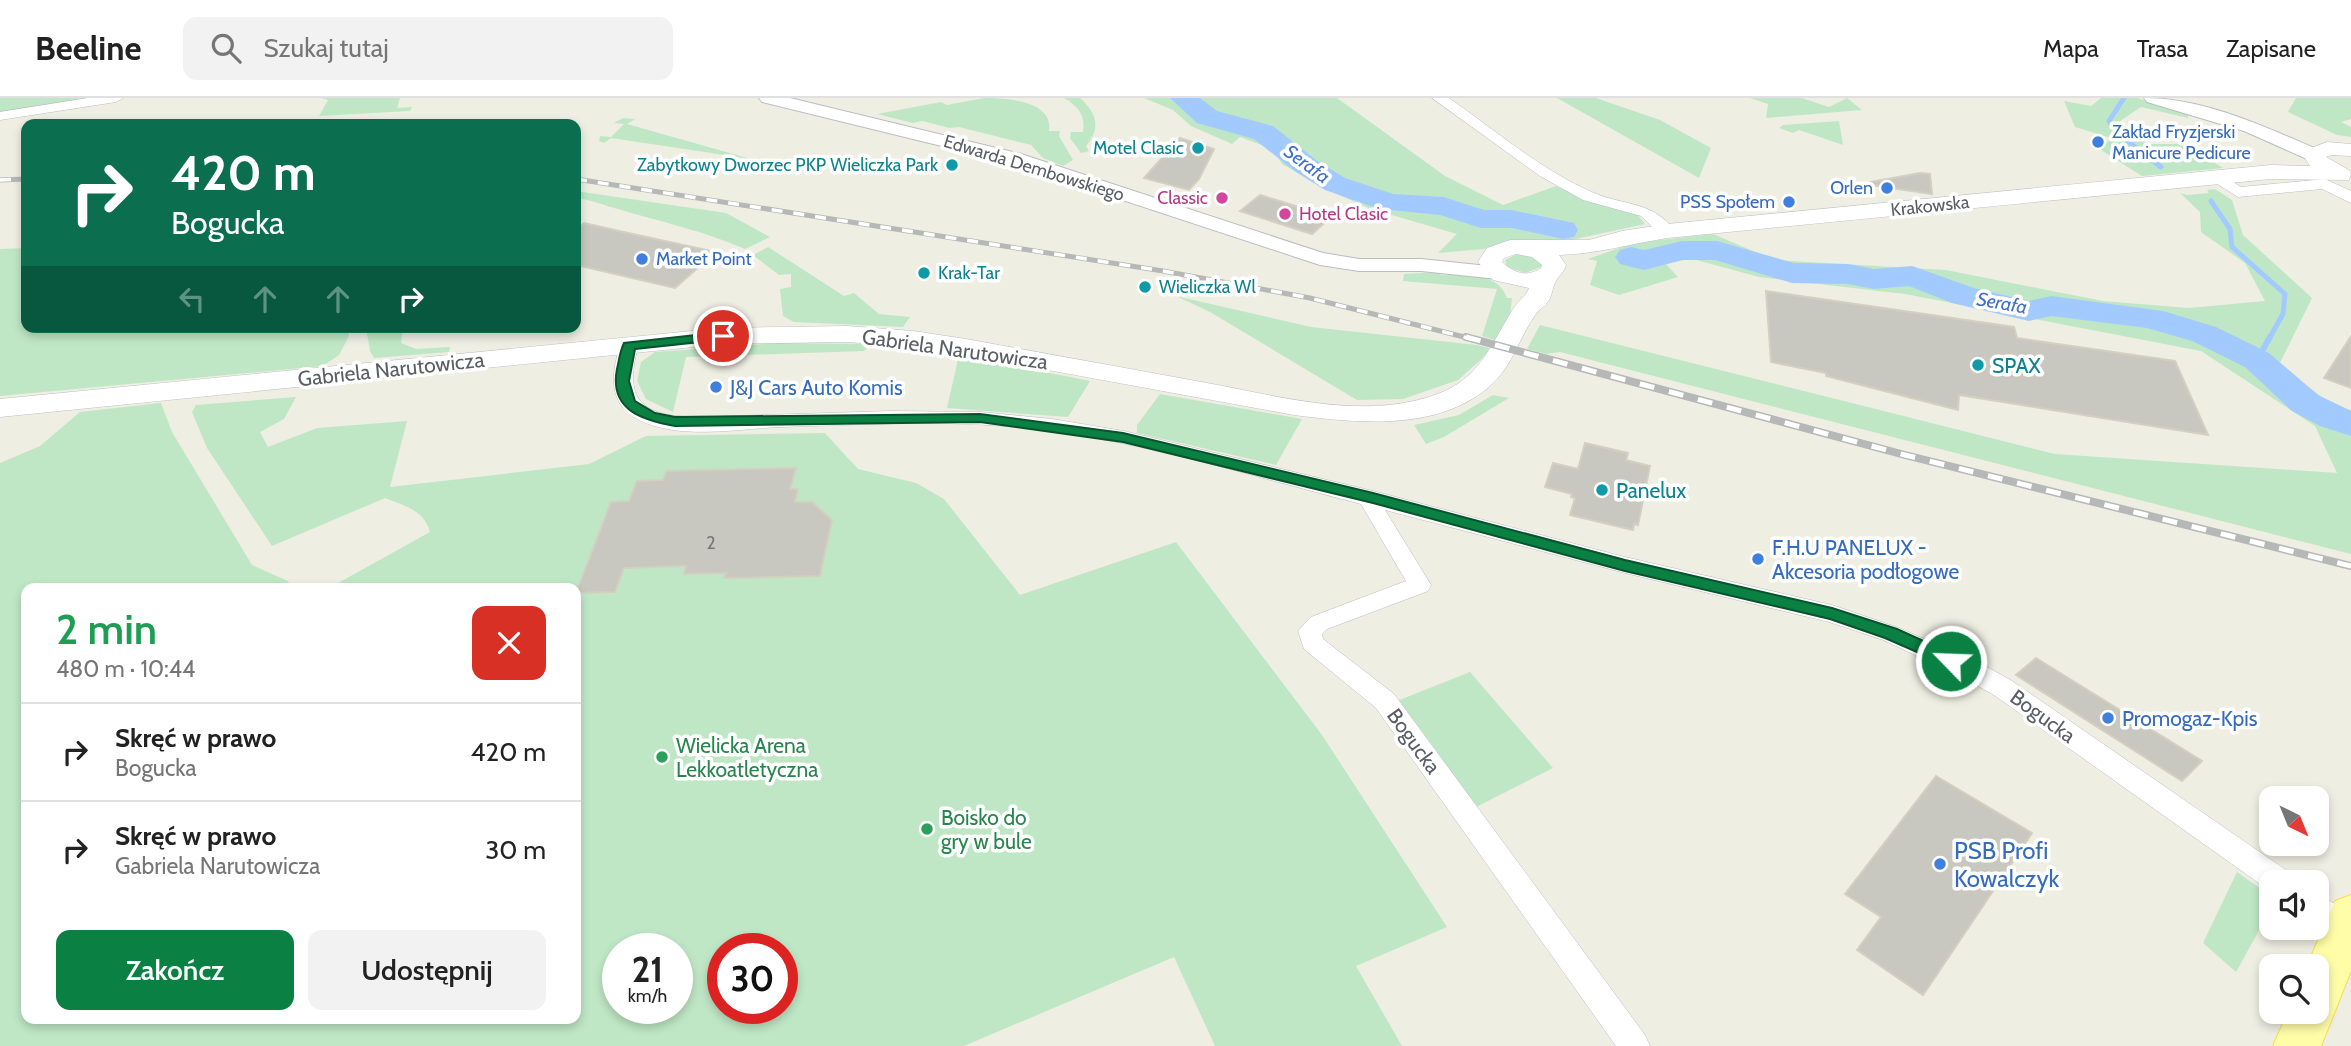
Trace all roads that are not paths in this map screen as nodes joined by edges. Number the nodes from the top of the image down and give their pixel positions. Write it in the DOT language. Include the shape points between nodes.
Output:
graph roads {
  1 [pos="116,98"];
  2 [pos="768,98"];
  3 [pos="1439,98"];
  4 [pos="2153,98"];
  5 [pos="0,116"];
  6 [pos="2328,153"];
  7 [pos="2271,172"];
  8 [pos="2343,175"];
  9 [pos="2217,177"];
  10 [pos="2351,198"];
  11 [pos="1667,231"];
  12 [pos="1590,247"];
  13 [pos="1529,248"];
  14 [pos="1499,267"];
  15 [pos="1549,272"];
  16 [pos="1526,308"];
  17 [pos="629,346"];
  18 [pos="0,408"];
  19 [pos="1373,498"];
  20 [pos="2262,870"];
  21 [pos="2341,919"];
  22 [pos="2329,958"];
  23 [pos="2306,1024"];
  24 [pos="1634,1046"];
  25 [pos="2297,1046"];
  1 -- 5 [label="street"];
  2 -- 14 [label="street, Edwarda Dembowskiego" via="1014,158 1320,259 1359,265"];
  3 -- 11 [label="street" via="1546,173 1589,197 1642,210"];
  4 -- 6 [label="street"];
  6 -- 7 [label="main road, Krakowska"];
  6 -- 8 [label="main road"];
  7 -- 8 [label="main road, Krakowska"];
  7 -- 9 [label="main road, Krakowska"];
  9 -- 10 [label="street" via="2238,192 2325,184"];
  9 -- 11 [label="main road, Krakowska"];
  11 -- 12 [label="main road, Krakowska"];
  12 -- 13 [label="main road, Krakowska"];
  12 -- 15 [label="main road, Krakowska"];
  13 -- 14 [label="main road, Krakowska" via="1510,247"];
  13 -- 15 [label="main road" via="1546,255"];
  14 -- 15 [label="main road" via="1525,281"];
  14 -- 16 [label="main road"];
  15 -- 16 [label="main road" via="1538,298"];
  16 -- 17 [label="main road, Gabriela Narutowicza" via="1500,358 1481,380 1455,397 1389,414 1294,407 913,339 772,334"];
  17 -- 18 [label="main road, Gabriela Narutowicza"];
  17 -- 19 [label="street, Bogucka" via="624,392 638,411 659,419 1009,421 1150,443"];
  19 -- 20 [label="street, Bogucka" via="1832,614 1891,634 2003,688"];
  19 -- 24 [label="street, Bogucka" via="1371,506 1420,585 1320,623 1310,631 1312,643 1385,701"];
  21 -- 22 [label="main road"];
  23 -- 25 [label="main road"];
}
